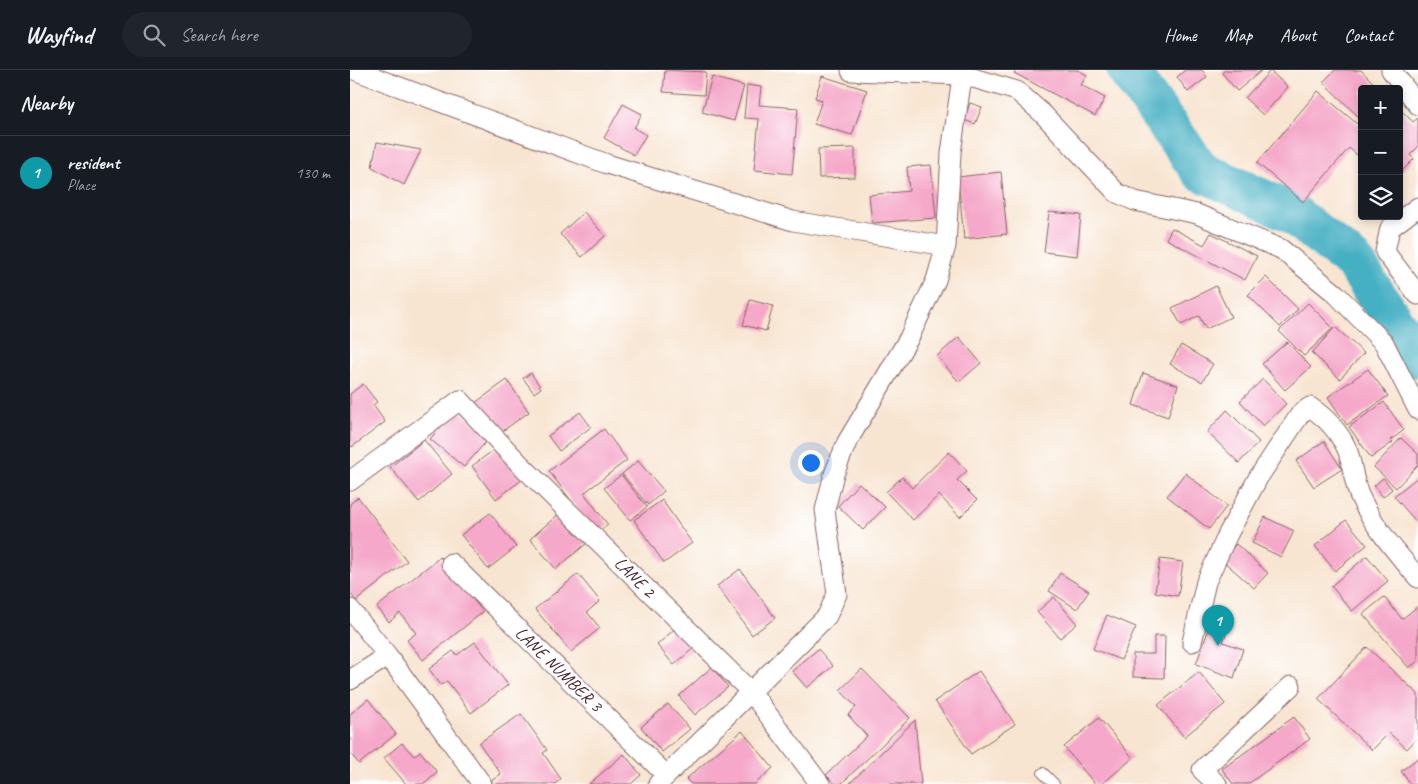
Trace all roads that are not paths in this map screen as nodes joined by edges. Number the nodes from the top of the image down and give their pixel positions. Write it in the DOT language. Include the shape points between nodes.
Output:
graph roads {
  1 [pos="354,70"];
  2 [pos="1391,70"];
  3 [pos="851,71"];
  4 [pos="963,72"];
  5 [pos="402,78"];
  6 [pos="1418,105"];
  7 [pos="1418,207"];
  8 [pos="946,246"];
  9 [pos="1418,295"];
  10 [pos="1418,410"];
  11 [pos="350,481"];
  12 [pos="451,563"];
  13 [pos="1418,578"];
  14 [pos="350,609"];
  15 [pos="1192,642"];
  16 [pos="388,656"];
  17 [pos="350,680"];
  18 [pos="1291,686"];
  19 [pos="752,692"];
  20 [pos="1043,773"];
  21 [pos="662,779"];
  22 [pos="482,784"];
  23 [pos="820,784"];
  24 [pos="1054,784"];
  25 [pos="1217,784"];
  1 -- 5 [label="street"];
  2 -- 6 [label="street"];
  3 -- 4 [label="street"];
  4 -- 8 [label="street" via="951,153"];
  4 -- 10 [label="street" via="1017,91 1118,193 1135,201 1197,214 1280,249 1336,294 1384,343"];
  5 -- 8 [label="street" via="607,164 793,221"];
  7 -- 9 [label="street" via="1390,228 1385,252"];
  8 -- 19 [label="street" via="936,280 909,338 847,442 834,474 825,510 837,594 827,616"];
  11 -- 19 [label="street, LANE 2" via="460,400 518,462"];
  12 -- 21 [label="street, LANE NUMBER 3"];
  13 -- 15 [label="street" via="1375,524 1360,496 1347,449 1322,414 1310,407 1302,413 1258,478 1228,534 1206,582"];
  14 -- 16 [label="street"];
  16 -- 17 [label="street"];
  16 -- 22 [label="street"];
  18 -- 25 [label="street" via="1202,770"];
  19 -- 21 [label="street"];
  19 -- 23 [label="street, LANE 2"];
  20 -- 24 [label="lane"];
}
